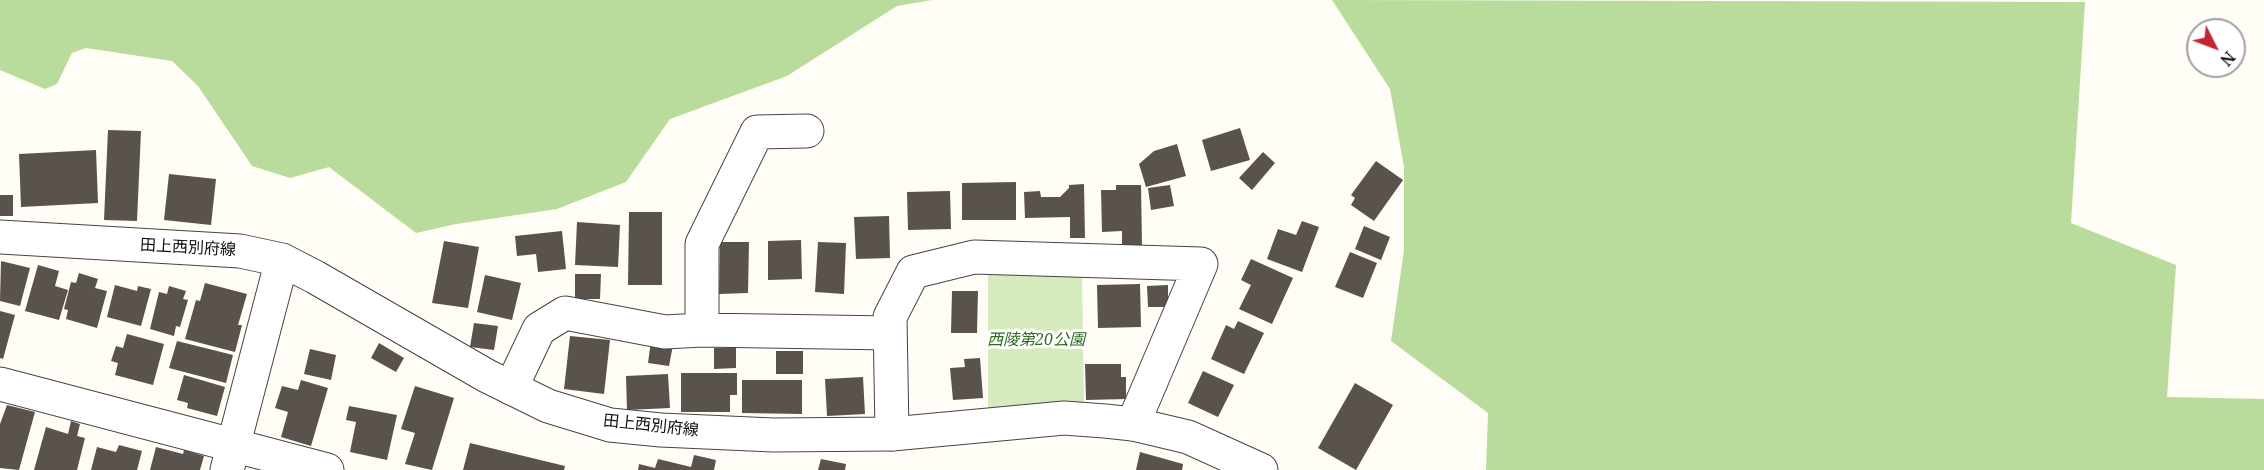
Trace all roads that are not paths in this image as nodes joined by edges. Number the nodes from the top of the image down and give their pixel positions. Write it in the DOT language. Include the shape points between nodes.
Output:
graph roads {
  1 [pos="807,131"];
  2 [pos="0,237"];
  3 [pos="282,260"];
  4 [pos="702,330"];
  5 [pos="890,333"];
  6 [pos="0,384"];
  7 [pos="511,387"];
  8 [pos="1133,424"];
  9 [pos="892,434"];
  10 [pos="230,457"];
  11 [pos="1245,466"];
  12 [pos="327,470"];
  1 -- 4 [label="street" via="757,132 702,244"];
  2 -- 3 [label="street, 田上西別府線" via="240,250"];
  3 -- 7 [label="street, 田上西別府線"];
  3 -- 10 [label="street"];
  4 -- 5 [label="street"];
  4 -- 7 [label="street" via="665,332 565,313 540,329"];
  5 -- 8 [label="street" via="890,317 913,272 974,257 1201,264"];
  5 -- 9 [label="street"];
  6 -- 10 [label="street"];
  7 -- 9 [label="street, 田上西別府線" via="548,405 610,425 773,435"];
  8 -- 9 [label="street, 田上西別府線" via="1064,418"];
  8 -- 11 [label="street, 田上西別府線" via="1188,437"];
  10 -- 12 [label="street"];
}
